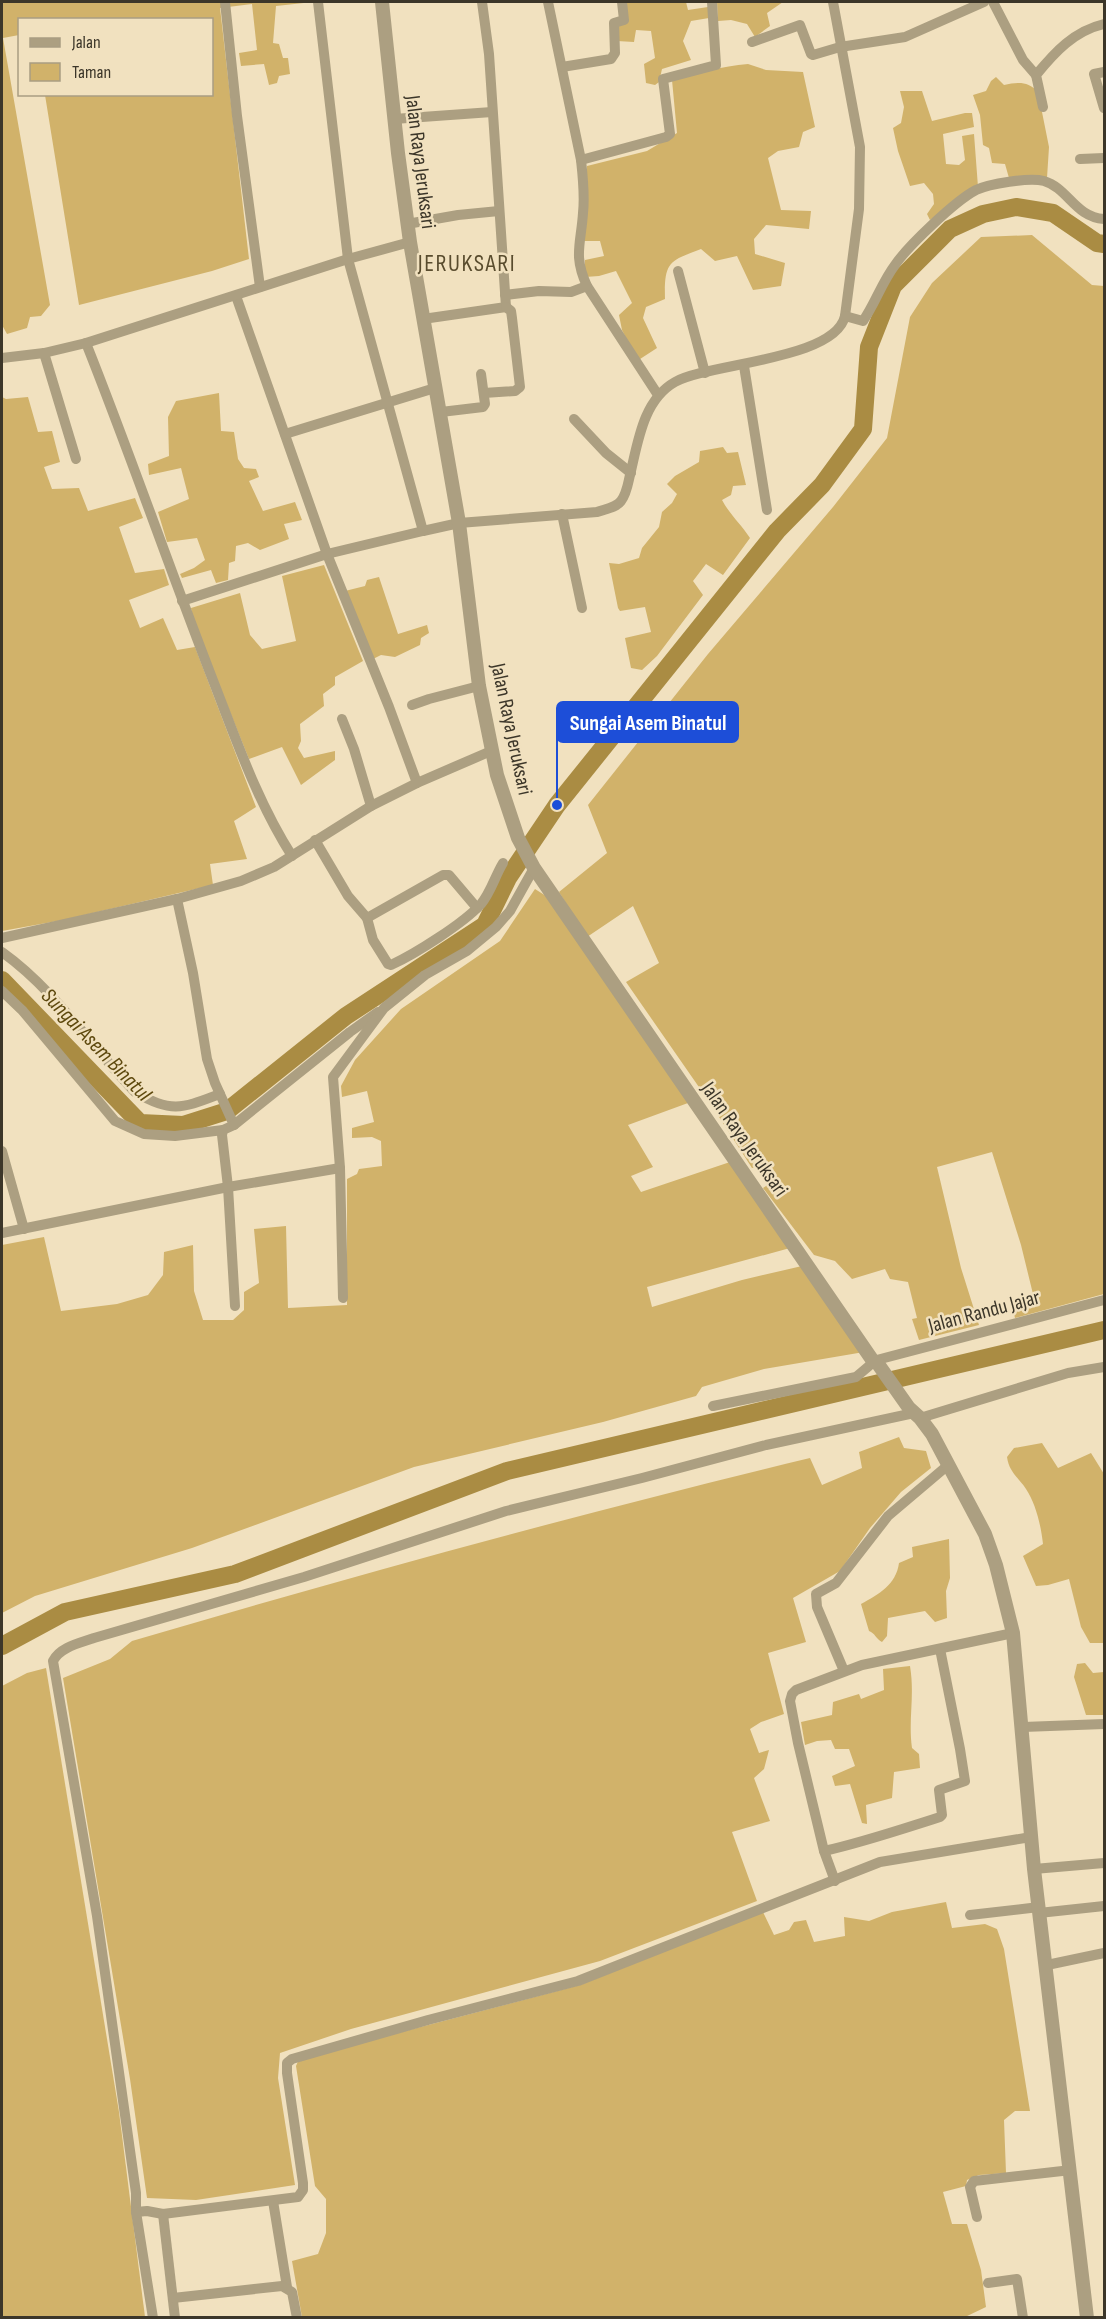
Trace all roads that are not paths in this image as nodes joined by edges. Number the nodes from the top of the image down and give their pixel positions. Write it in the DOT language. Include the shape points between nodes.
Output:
graph roads {
  1 [pos="225,2"];
  2 [pos="318,2"];
  3 [pos="382,2"];
  4 [pos="482,2"];
  5 [pos="548,2"];
  6 [pos="622,2"];
  7 [pos="712,2"];
  8 [pos="833,2"];
  9 [pos="984,2"];
  10 [pos="993,2"];
  11 [pos="1104,24"];
  12 [pos="752,42"];
  13 [pos="840,47"];
  14 [pos="562,67"];
  15 [pos="1104,72"];
  16 [pos="1036,75"];
  17 [pos="1043,106"];
  18 [pos="1104,108"];
  19 [pos="492,112"];
  20 [pos="394,119"];
  21 [pos="1104,158"];
  22 [pos="1080,159"];
  23 [pos="581,160"];
  24 [pos="499,211"];
  25 [pos="1104,219"];
  26 [pos="407,224"];
  27 [pos="410,242"];
  28 [pos="348,259"];
  29 [pos="678,271"];
  30 [pos="587,286"];
  31 [pos="261,287"];
  32 [pos="236,296"];
  33 [pos="506,301"];
  34 [pos="845,316"];
  35 [pos="423,319"];
  36 [pos="86,343"];
  37 [pos="44,353"];
  38 [pos="2,358"];
  39 [pos="744,366"];
  40 [pos="705,373"];
  41 [pos="481,374"];
  42 [pos="435,388"];
  43 [pos="484,393"];
  44 [pos="658,395"];
  45 [pos="388,402"];
  46 [pos="441,412"];
  47 [pos="574,419"];
  48 [pos="285,434"];
  49 [pos="76,459"];
  50 [pos="631,473"];
  51 [pos="767,510"];
  52 [pos="562,514"];
  53 [pos="459,523"];
  54 [pos="423,531"];
  55 [pos="327,554"];
  56 [pos="182,601"];
  57 [pos="582,608"];
  58 [pos="479,686"];
  59 [pos="412,705"];
  60 [pos="342,719"];
  61 [pos="491,751"];
  62 [pos="417,783"];
  63 [pos="371,806"];
  64 [pos="315,840"];
  65 [pos="292,856"];
  66 [pos="503,863"];
  67 [pos="532,866"];
  68 [pos="177,898"];
  69 [pos="477,908"];
  70 [pos="367,918"];
  71 [pos="2,938"];
  72 [pos="2,952"];
  73 [pos="2,991"];
  74 [pos="384,1008"];
  75 [pos="221,1095"];
  76 [pos="233,1122"];
  77 [pos="223,1130"];
  78 [pos="2,1151"];
  79 [pos="340,1168"];
  80 [pos="228,1187"];
  81 [pos="24,1229"];
  82 [pos="2,1233"];
  83 [pos="343,1298"];
  84 [pos="1104,1300"];
  85 [pos="235,1306"];
  86 [pos="875,1362"];
  87 [pos="1104,1367"];
  88 [pos="713,1406"];
  89 [pos="914,1413"];
  90 [pos="947,1466"];
  91 [pos="1012,1633"];
  92 [pos="940,1649"];
  93 [pos="844,1671"];
  94 [pos="1104,1724"];
  95 [pos="1023,1726"];
  96 [pos="1031,1837"];
  97 [pos="824,1851"];
  98 [pos="1104,1863"];
  99 [pos="1034,1869"];
  100 [pos="835,1881"];
  101 [pos="1104,1906"];
  102 [pos="1039,1910"];
  103 [pos="970,1915"];
  104 [pos="1104,1953"];
  105 [pos="1047,1965"];
  106 [pos="1071,2170"];
  107 [pos="273,2201"];
  108 [pos="150,2212"];
  109 [pos="977,2217"];
  110 [pos="988,2283"];
  111 [pos="287,2287"];
  112 [pos="173,2298"];
  113 [pos="153,2318"];
  114 [pos="175,2318"];
  115 [pos="297,2318"];
  116 [pos="1023,2318"];
  117 [pos="1087,2318"];
  1 -- 31 [label="street"];
  2 -- 28 [label="street"];
  3 -- 20 [label="street, Jalan Raya Jeruksari"];
  4 -- 19 [label="street"];
  5 -- 14 [label="street"];
  6 -- 14 [label="street" via="624,20 614,23 615,53 611,59"];
  7 -- 23 [label="street" via="716,65 663,79 670,134"];
  8 -- 13 [label="street"];
  9 -- 13 [label="street" via="905,37"];
  10 -- 16 [label="street" via="1023,60"];
  11 -- 16 [label="street" via="1088,28 1068,42 1052,54"];
  12 -- 13 [label="street" via="800,25 811,54"];
  13 -- 34 [label="street" via="860,147 859,209"];
  14 -- 23 [label="street"];
  15 -- 18 [label="street" via="1094,74"];
  16 -- 17 [label="street"];
  19 -- 20 [label="street"];
  19 -- 24 [label="street"];
  20 -- 26 [label="street, Jalan Raya Jeruksari"];
  21 -- 22 [label="street"];
  23 -- 30 [label="street" via="583,215 578,257"];
  24 -- 26 [label="street"];
  24 -- 33 [label="street"];
  25 -- 34 [label="street" via="1085,215 1043,181 979,189 956,204 905,252 863,321"];
  26 -- 27 [label="street, Jalan Raya Jeruksari"];
  27 -- 28 [label="street"];
  27 -- 35 [label="street, Jalan Raya Jeruksari"];
  28 -- 31 [label="street"];
  28 -- 45 [label="street"];
  29 -- 40 [label="street"];
  30 -- 33 [label="street" via="571,292 539,291"];
  30 -- 44 [label="street"];
  31 -- 32 [label="street"];
  32 -- 36 [label="street"];
  32 -- 48 [label="street"];
  33 -- 35 [label="street"];
  33 -- 43 [label="street" via="511,312 520,387 515,391"];
  34 -- 39 [label="street" via="842,327 826,338"];
  35 -- 42 [label="street, Jalan Raya Jeruksari"];
  36 -- 37 [label="street"];
  36 -- 56 [label="street"];
  37 -- 38 [label="street"];
  37 -- 49 [label="street"];
  39 -- 40 [label="street"];
  39 -- 51 [label="street"];
  40 -- 44 [label="street" via="676,382"];
  41 -- 43 [label="street"];
  42 -- 45 [label="street"];
  42 -- 46 [label="street, Jalan Raya Jeruksari"];
  43 -- 46 [label="street" via="483,407"];
  44 -- 50 [label="street" via="647,413"];
  45 -- 48 [label="street"];
  45 -- 54 [label="street"];
  46 -- 53 [label="street, Jalan Raya Jeruksari"];
  47 -- 50 [label="street"];
  48 -- 55 [label="street"];
  50 -- 52 [label="street" via="626,492 617,505 597,512"];
  52 -- 53 [label="street"];
  52 -- 57 [label="street"];
  53 -- 54 [label="street"];
  53 -- 58 [label="street, Jalan Raya Jeruksari"];
  54 -- 55 [label="street"];
  55 -- 56 [label="street"];
  55 -- 62 [label="street"];
  56 -- 65 [label="street" via="245,763"];
  58 -- 59 [label="street"];
  58 -- 61 [label="street, Jalan Raya Jeruksari"];
  60 -- 63 [label="street"];
  61 -- 62 [label="street"];
  61 -- 67 [label="street, Jalan Raya Jeruksari" via="518,838"];
  62 -- 63 [label="street"];
  63 -- 64 [label="street"];
  64 -- 65 [label="street"];
  64 -- 70 [label="street" via="348,896"];
  65 -- 68 [label="street" via="241,881"];
  66 -- 69 [label="street"];
  67 -- 74 [label="street" via="510,911 496,927"];
  67 -- 86 [label="street, Jalan Raya Jeruksari"];
  68 -- 71 [label="street"];
  68 -- 75 [label="street" via="207,1059"];
  69 -- 70 [label="street" via="454,879 443,875"];
  69 -- 70 [label="street" via="391,965 377,949"];
  72 -- 75 [label="street" via="62,1008 135,1092 148,1100 176,1107"];
  73 -- 77 [label="street" via="115,1121 144,1134 175,1136"];
  74 -- 76 [label="street"];
  74 -- 79 [label="street" via="333,1077"];
  75 -- 76 [label="street"];
  76 -- 77 [label="street"];
  77 -- 80 [label="street"];
  78 -- 81 [label="street"];
  79 -- 80 [label="street"];
  79 -- 83 [label="street"];
  80 -- 81 [label="street"];
  80 -- 85 [label="street"];
  81 -- 82 [label="street"];
  84 -- 86 [label="street, Jalan Randu Jajar"];
  86 -- 88 [label="street" via="847,1380"];
  86 -- 89 [label="street, Jalan Raya Jeruksari"];
  87 -- 89 [label="street" via="1068,1372"];
  89 -- 90 [label="street, Jalan Raya Jeruksari" via="932,1434"];
  89 -- 108 [label="street" via="766,1444 506,1511 304,1577 94,1638 56,1656 53,1661 99,1927 136,2193"];
  90 -- 91 [label="street, Jalan Raya Jeruksari" via="985,1534"];
  90 -- 93 [label="street" via="888,1516 836,1583 816,1594"];
  91 -- 92 [label="street"];
  91 -- 95 [label="street, Jalan Raya Jeruksari"];
  92 -- 93 [label="street"];
  92 -- 97 [label="street" via="964,1781 939,1790 940,1817"];
  93 -- 97 [label="street" via="796,1690 790,1698"];
  94 -- 95 [label="street"];
  95 -- 96 [label="street, Jalan Raya Jeruksari"];
  96 -- 99 [label="street, Jalan Raya Jeruksari"];
  96 -- 100 [label="street" via="880,1862"];
  97 -- 100 [label="street"];
  98 -- 99 [label="street"];
  99 -- 102 [label="street, Jalan Raya Jeruksari"];
  100 -- 107 [label="street" via="578,1981 292,2059 287,2063 287,2073 303,2190 298,2197"];
  101 -- 102 [label="street"];
  102 -- 103 [label="street"];
  102 -- 105 [label="street, Jalan Raya Jeruksari"];
  104 -- 105 [label="street"];
  105 -- 106 [label="street, Jalan Raya Jeruksari"];
  106 -- 109 [label="street" via="974,2181 970,2187"];
  106 -- 117 [label="street, Jalan Raya Jeruksari"];
  107 -- 108 [label="street"];
  107 -- 111 [label="street"];
  108 -- 112 [label="street"];
  108 -- 113 [label="street"];
  110 -- 116 [label="street" via="1017,2278"];
  111 -- 112 [label="street"];
  111 -- 115 [label="street" via="292,2292"];
  112 -- 114 [label="street"];
}
